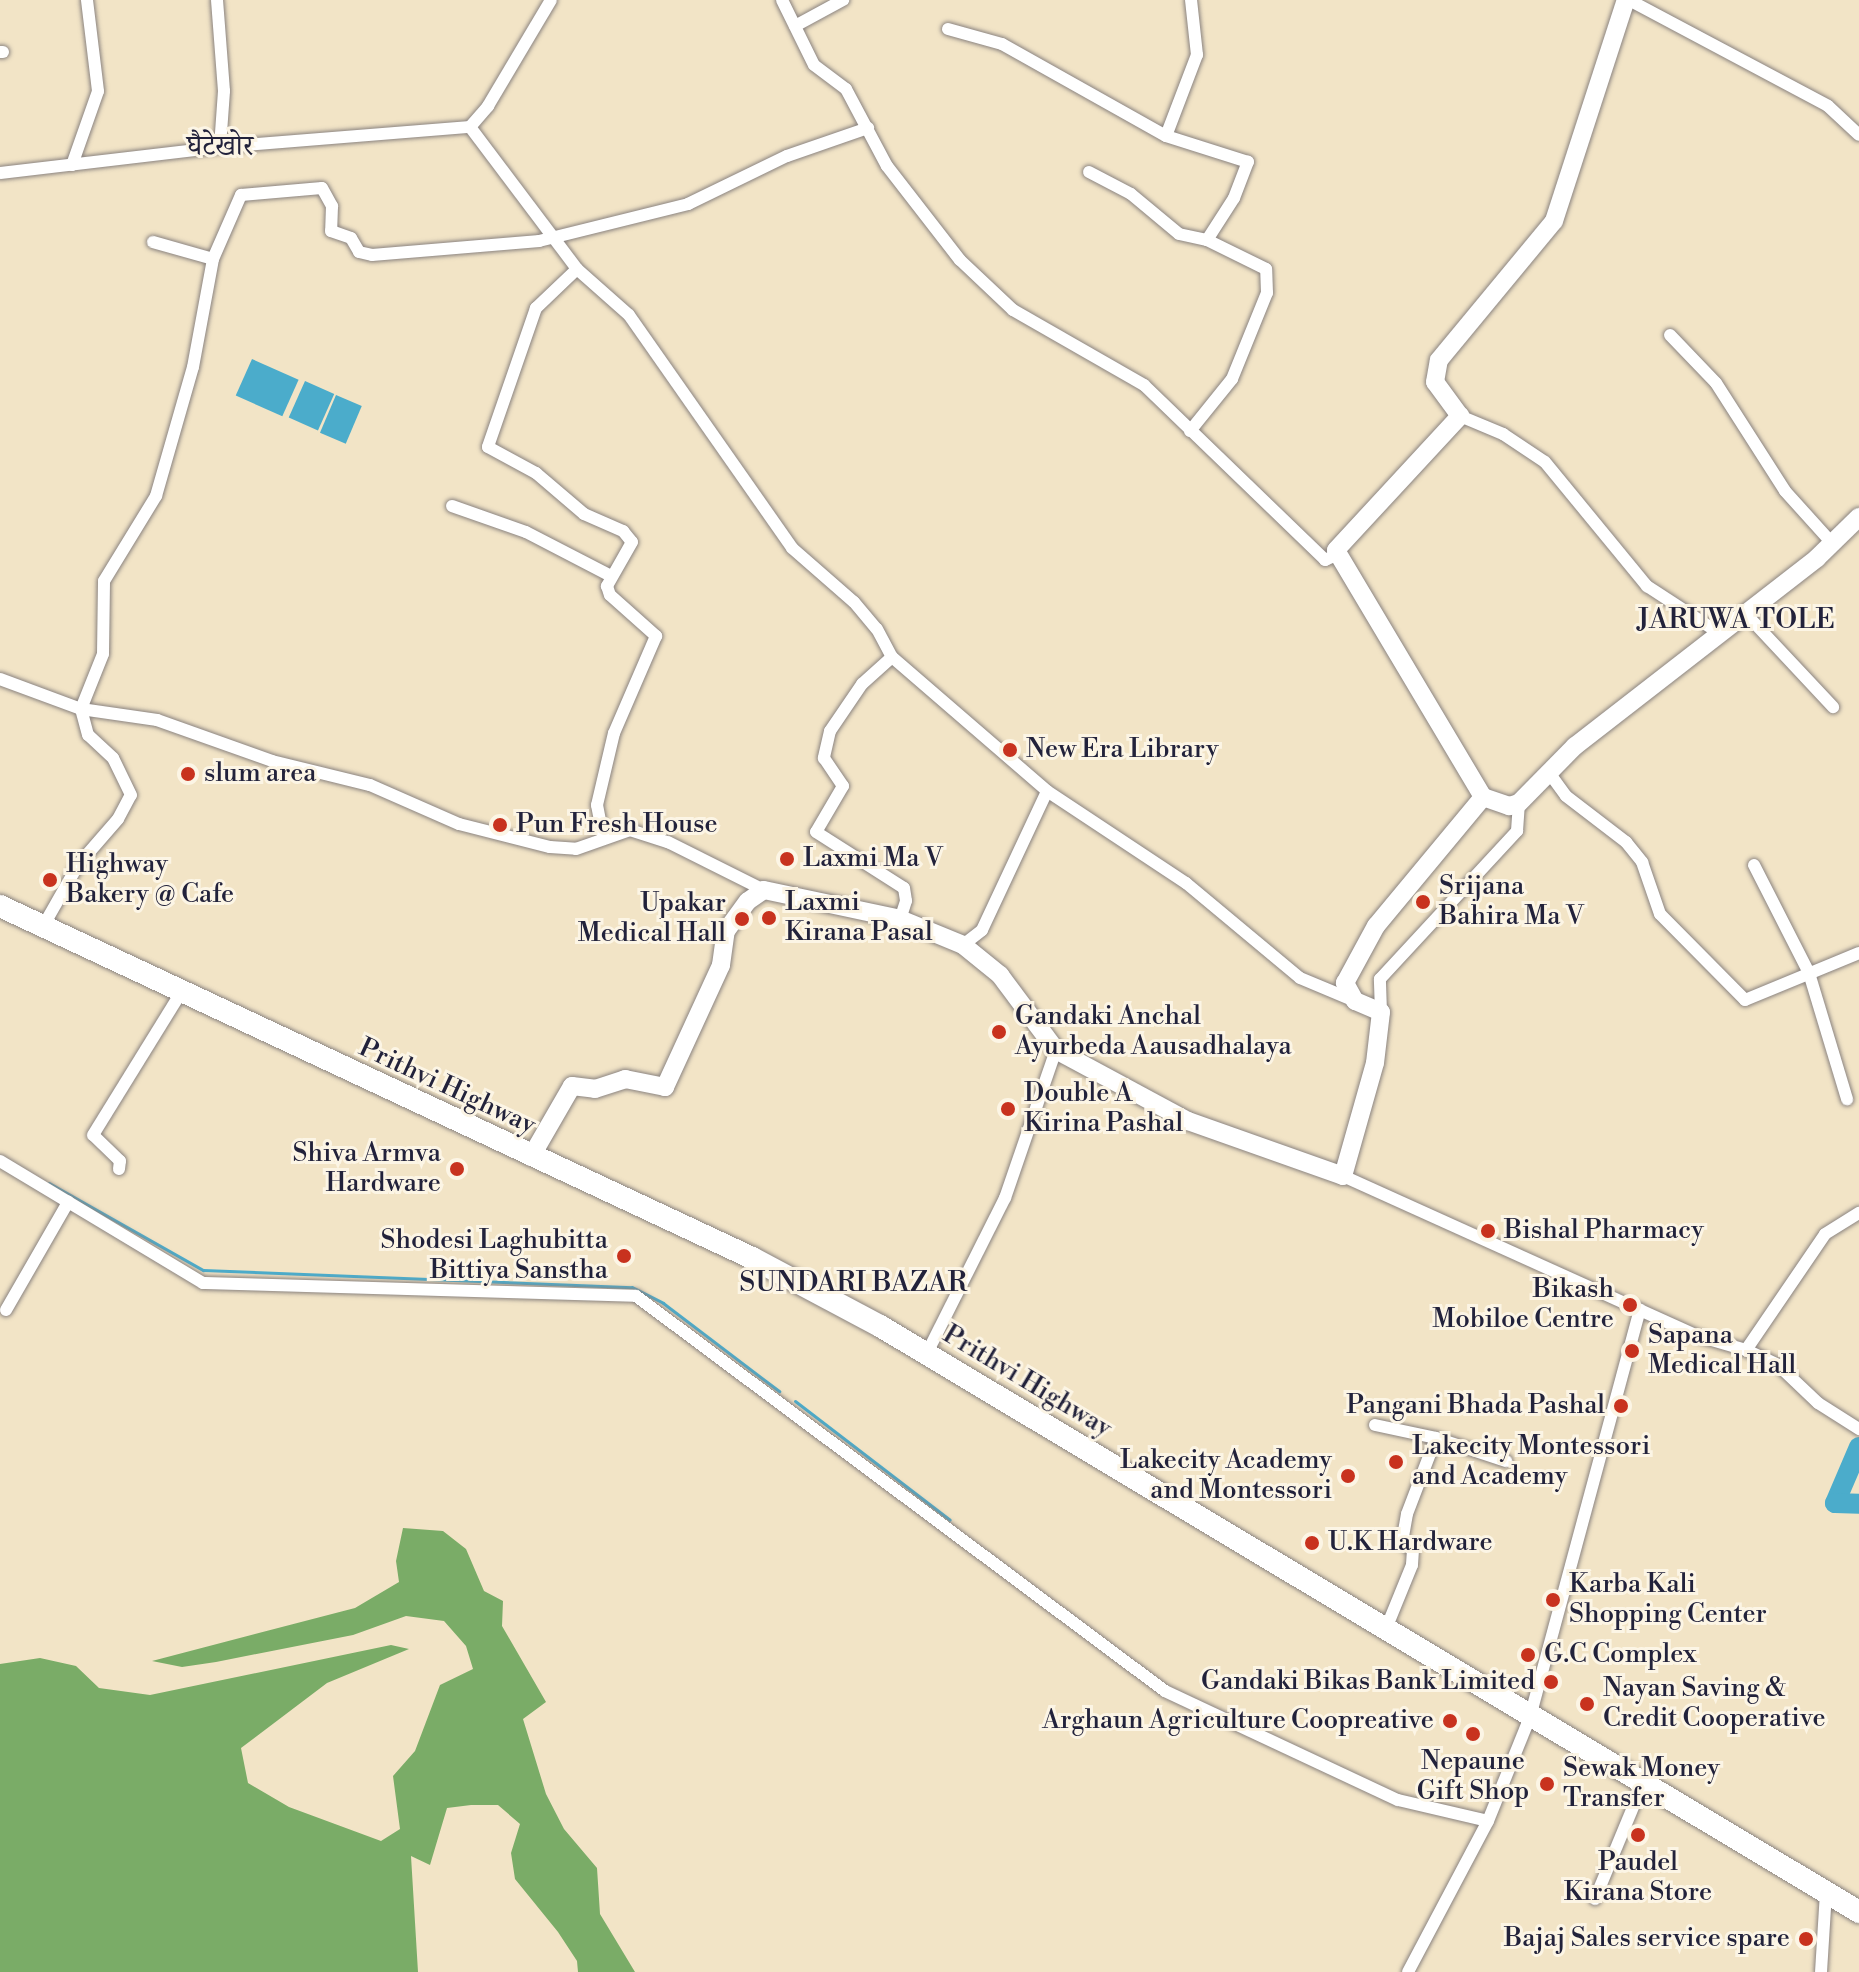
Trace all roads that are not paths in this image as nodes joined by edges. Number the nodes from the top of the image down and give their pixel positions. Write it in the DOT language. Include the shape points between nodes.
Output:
graph roads {
  1 [pos="87,0"];
  2 [pos="217,0"];
  3 [pos="551,0"];
  4 [pos="782,0"];
  5 [pos="843,0"];
  6 [pos="1191,0"];
  7 [pos="1628,0"];
  8 [pos="795,26"];
  9 [pos="948,29"];
  10 [pos="470,127"];
  11 [pos="868,128"];
  12 [pos="1859,135"];
  13 [pos="1166,136"];
  14 [pos="220,147"];
  15 [pos="72,165"];
  16 [pos="1089,172"];
  17 [pos="0,173"];
  18 [pos="552,237"];
  19 [pos="1207,240"];
  20 [pos="153,242"];
  21 [pos="213,259"];
  22 [pos="577,269"];
  23 [pos="1670,335"];
  24 [pos="1460,416"];
  25 [pos="1190,431"];
  26 [pos="452,506"];
  27 [pos="1859,517"];
  28 [pos="1832,543"];
  29 [pos="1336,555"];
  30 [pos="611,576"];
  31 [pos="1745,613"];
  32 [pos="1719,633"];
  33 [pos="892,657"];
  34 [pos="0,679"];
  35 [pos="1833,707"];
  36 [pos="81,709"];
  37 [pos="1550,774"];
  38 [pos="1047,791"];
  39 [pos="1483,797"];
  40 [pos="1519,803"];
  41 [pos="603,837"];
  42 [pos="1754,865"];
  43 [pos="764,890"];
  44 [pos="0,906"];
  45 [pos="900,919"];
  46 [pos="45,923"];
  47 [pos="963,945"];
  48 [pos="1859,953"];
  49 [pos="1809,973"];
  50 [pos="183,989"];
  51 [pos="1355,1001"];
  52 [pos="1381,1012"];
  53 [pos="1056,1050"];
  54 [pos="1847,1099"];
  55 [pos="531,1157"];
  56 [pos="0,1161"];
  57 [pos="119,1169"];
  58 [pos="1343,1176"];
  59 [pos="68,1202"];
  60 [pos="1859,1213"];
  61 [pos="6,1310"];
  62 [pos="1640,1310"];
  63 [pos="1746,1350"];
  64 [pos="926,1355"];
  65 [pos="1375,1425"];
  66 [pos="1859,1429"];
  67 [pos="1436,1438"];
  68 [pos="1506,1461"];
  69 [pos="1385,1631"];
  70 [pos="1530,1717"];
  71 [pos="1643,1783"];
  72 [pos="1488,1821"];
  73 [pos="1826,1892"];
  74 [pos="1595,1899"];
  75 [pos="1859,1912"];
  76 [pos="1408,1972"];
  77 [pos="1821,1972"];
  1 -- 15 [label="street" via="98,91"];
  2 -- 14 [label="street" via="224,91"];
  3 -- 10 [label="street"];
  4 -- 8 [label="street"];
  5 -- 8 [label="street"];
  6 -- 13 [label="street" via="1197,55"];
  7 -- 12 [label="street" via="1828,106"];
  7 -- 24 [label="main road" via="1560,209 1439,360 1435,382"];
  8 -- 11 [label="street" via="814,65 846,89"];
  9 -- 13 [label="street" via="1002,44"];
  10 -- 14 [label="street"];
  10 -- 18 [label="street"];
  11 -- 18 [label="street" via="787,156 688,204"];
  11 -- 25 [label="street" via="917,206 960,260 1013,310 1144,385"];
  13 -- 19 [label="street" via="1248,162 1234,198"];
  14 -- 15 [label="street"];
  15 -- 17 [label="street"];
  16 -- 19 [label="street" via="1131,194 1179,234"];
  18 -- 21 [label="street" via="372,255 359,252 351,238 331,231 332,206 322,188 286,188 241,195"];
  18 -- 22 [label="street"];
  19 -- 25 [label="street" via="1266,269 1267,293 1232,379"];
  20 -- 21 [label="street"];
  21 -- 36 [label="street" via="193,367 156,496 104,581 103,654"];
  22 -- 30 [label="street" via="536,308 488,447 536,473 584,514 623,531 632,542"];
  22 -- 33 [label="street" via="629,315 792,548 854,602"];
  23 -- 28 [label="street" via="1716,383 1785,491"];
  24 -- 29 [label="main road" via="1416,458"];
  24 -- 32 [label="street" via="1503,434 1545,462 1647,586"];
  25 -- 29 [label="street" via="1325,560"];
  26 -- 30 [label="street" via="526,532"];
  27 -- 28 [label="main road"];
  28 -- 31 [label="main road"];
  29 -- 39 [label="main road" via="1374,606"];
  30 -- 41 [label="street" via="610,595 656,636 614,733 597,805"];
  31 -- 32 [label="main road"];
  31 -- 35 [label="street"];
  32 -- 37 [label="main road" via="1575,746"];
  33 -- 38 [label="street"];
  33 -- 45 [label="street" via="862,684 830,731 824,758 843,786 816,832 904,888"];
  34 -- 36 [label="street"];
  36 -- 41 [label="street" via="157,720 272,761 370,785 459,824 550,847 576,849"];
  36 -- 46 [label="street" via="88,735 113,758 131,795 118,819 78,865"];
  37 -- 40 [label="main road"];
  37 -- 49 [label="street" via="1566,796 1626,842 1642,862 1660,914 1745,1000"];
  38 -- 47 [label="street" via="982,930"];
  38 -- 51 [label="street" via="1186,883 1300,978"];
  39 -- 40 [label="main road" via="1509,806"];
  39 -- 51 [label="main road" via="1376,926 1345,983"];
  40 -- 52 [label="street" via="1517,831 1380,979"];
  41 -- 43 [label="street" via="630,830 668,842"];
  42 -- 49 [label="street"];
  43 -- 45 [label="main road"];
  43 -- 55 [label="main road" via="748,901 726,931 721,965 665,1087 625,1079 595,1089 572,1086"];
  44 -- 46 [label="highway, Prithvi Highway"];
  45 -- 47 [label="main road"];
  46 -- 50 [label="highway, Prithvi Highway"];
  47 -- 53 [label="main road" via="1000,975"];
  48 -- 49 [label="street"];
  49 -- 54 [label="street"];
  50 -- 55 [label="highway, Prithvi Highway"];
  50 -- 57 [label="street" via="93,1135 120,1161"];
  51 -- 52 [label="main road"];
  52 -- 58 [label="main road" via="1375,1063"];
  53 -- 58 [label="main road" via="1188,1121"];
  53 -- 64 [label="street" via="1005,1198"];
  55 -- 64 [label="highway, Prithvi Highway" via="752,1258"];
  56 -- 59 [label="street"];
  58 -- 62 [label="street"];
  59 -- 61 [label="street"];
  59 -- 72 [label="street" via="203,1283 636,1296 1165,1691 1398,1800"];
  60 -- 63 [label="street" via="1825,1234"];
  62 -- 63 [label="street"];
  62 -- 70 [label="street"];
  63 -- 66 [label="street" via="1778,1365 1818,1403"];
  64 -- 69 [label="highway, Prithvi Highway"];
  65 -- 67 [label="street"];
  67 -- 68 [label="street"];
  67 -- 69 [label="street" via="1407,1514 1402,1543 1413,1550 1412,1565"];
  69 -- 70 [label="highway, Prithvi Highway"];
  70 -- 71 [label="highway, Prithvi Highway"];
  70 -- 72 [label="street"];
  71 -- 73 [label="highway, Prithvi Highway"];
  71 -- 74 [label="street"];
  72 -- 76 [label="street"];
  73 -- 75 [label="highway, Prithvi Highway"];
  73 -- 77 [label="street"];
}
